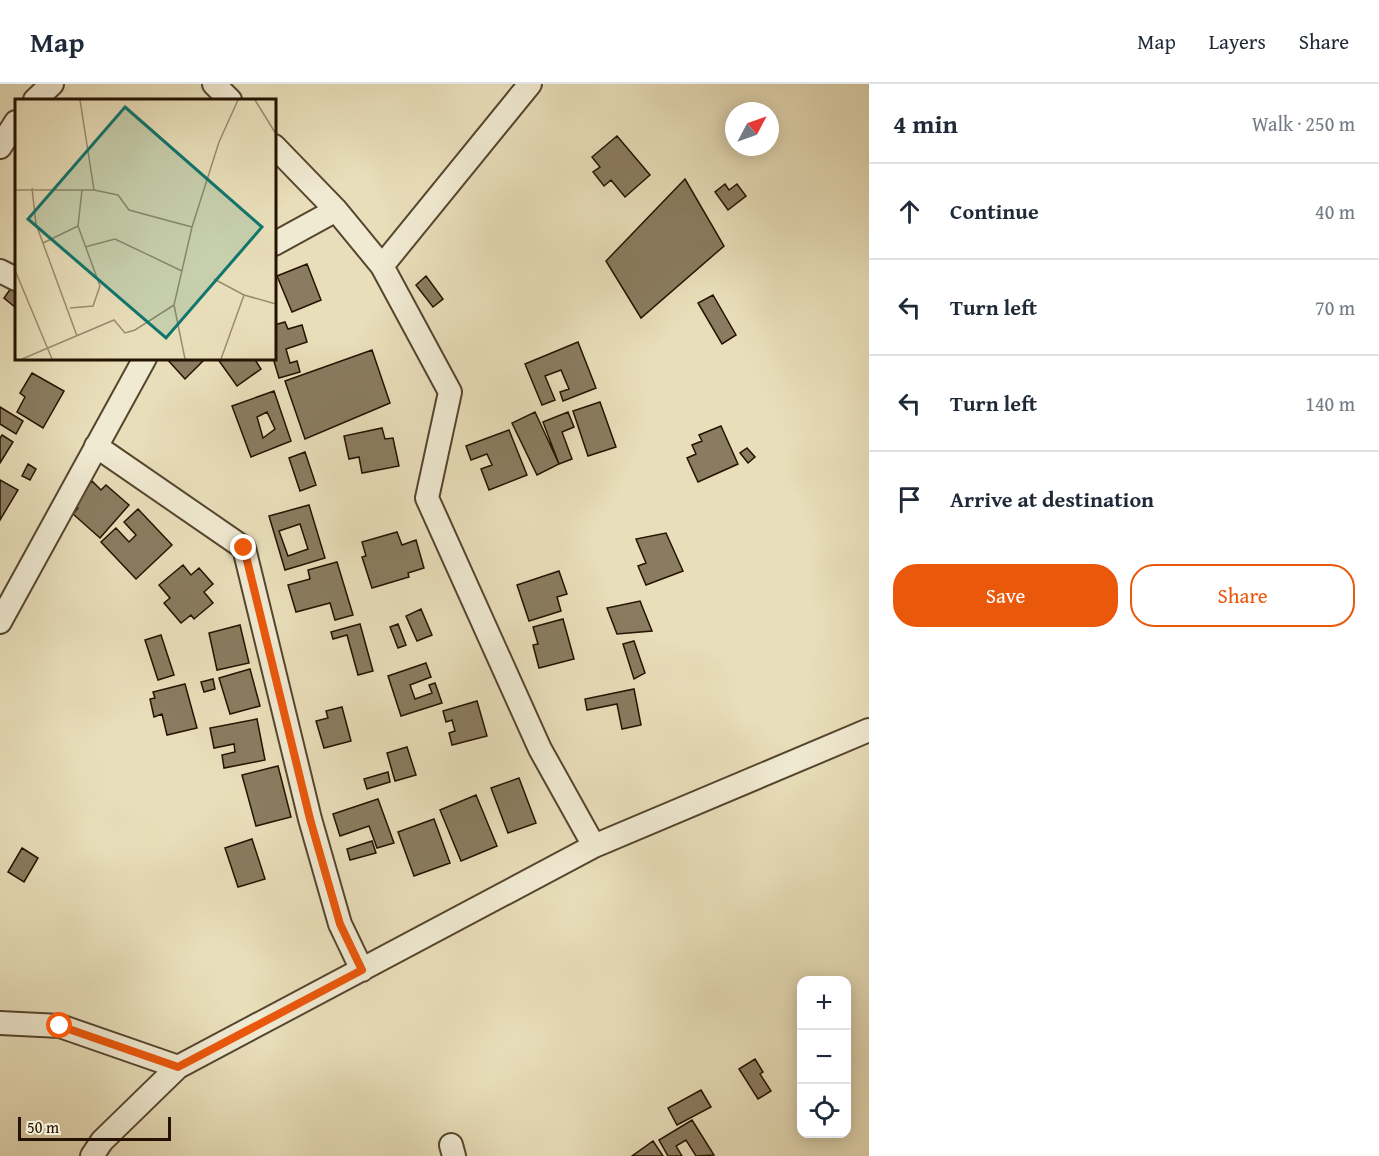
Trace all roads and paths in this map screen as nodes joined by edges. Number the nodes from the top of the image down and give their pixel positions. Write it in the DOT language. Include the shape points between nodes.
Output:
graph roads {
  1 [pos="51,84"];
  2 [pos="214,84"];
  3 [pos="530,84"];
  4 [pos="36,99"];
  5 [pos="229,99"];
  6 [pos="15,124"];
  7 [pos="0,147"];
  8 [pos="276,148"];
  9 [pos="336,210"];
  10 [pos="276,243"];
  11 [pos="382,266"];
  12 [pos="0,271"];
  13 [pos="15,278"];
  14 [pos="144,360"];
  15 [pos="96,446"];
  16 [pos="0,621"];
  17 [pos="869,730"];
  18 [pos="594,846"];
  19 [pos="362,970"];
  20 [pos="0,1023"];
  21 [pos="178,1067"];
  22 [pos="92,1156"];
  1 -- 4 [label="street"];
  2 -- 5 [label="street"];
  3 -- 11 [label="street"];
  6 -- 7 [label="street"];
  8 -- 9 [label="street"];
  9 -- 10 [label="street"];
  9 -- 11 [label="street"];
  11 -- 18 [label="street" via="450,392 427,498 540,749"];
  12 -- 13 [label="street"];
  14 -- 15 [label="street"];
  15 -- 16 [label="street"];
  15 -- 19 [label="street" via="244,548 319,851 340,924"];
  17 -- 18 [label="street"];
  18 -- 19 [label="street"];
  19 -- 21 [label="street"];
  20 -- 21 [label="street" via="60,1026"];
  21 -- 22 [label="street" via="102,1141"];
}
